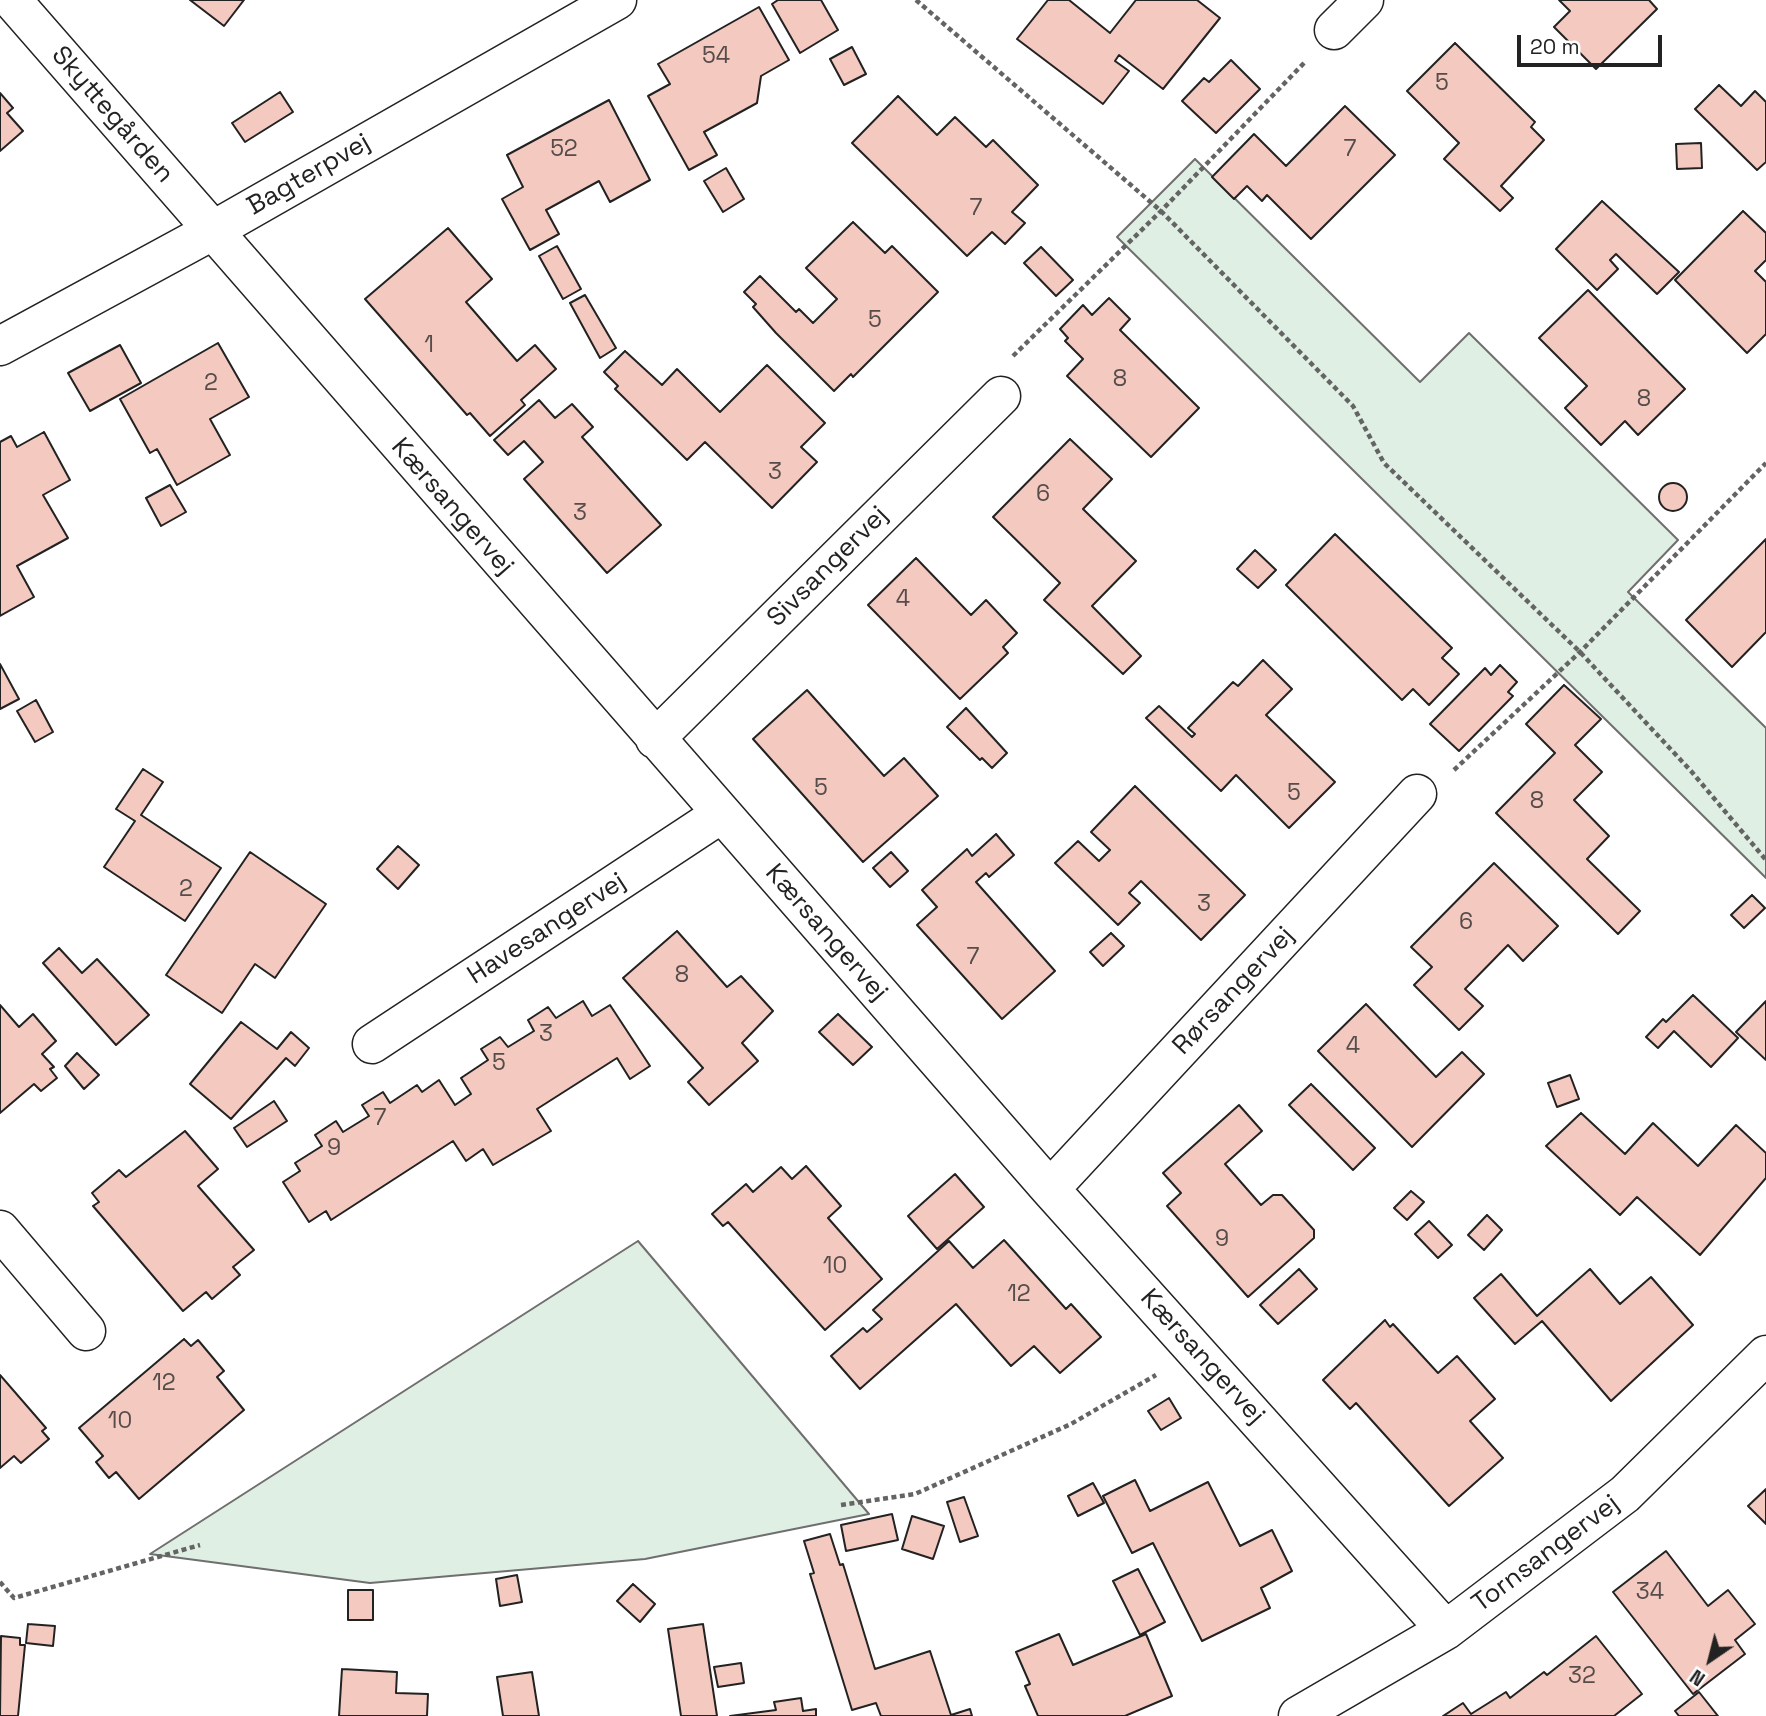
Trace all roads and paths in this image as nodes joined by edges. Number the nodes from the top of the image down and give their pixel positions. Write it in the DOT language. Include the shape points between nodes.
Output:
graph roads {
  1 [pos="12,0"];
  2 [pos="617,0"];
  3 [pos="916,0"];
  4 [pos="1364,0"];
  5 [pos="1334,30"];
  6 [pos="1161,211"];
  7 [pos="212,230"];
  8 [pos="0,346"];
  9 [pos="1001,396"];
  10 [pos="1766,463"];
  11 [pos="1580,652"];
  12 [pos="655,739"];
  13 [pos="1417,794"];
  14 [pos="721,814"];
  15 [pos="1766,860"];
  16 [pos="372,1044"];
  17 [pos="1050,1189"];
  18 [pos="0,1230"];
  19 [pos="86,1331"];
  20 [pos="1197,1352"];
  21 [pos="1766,1354"];
  22 [pos="841,1505"];
  23 [pos="200,1545"];
  24 [pos="0,1582"];
  25 [pos="1446,1630"];
  26 [pos="1298,1716"];
  1 -- 7 [label="street, Skyttegården"];
  2 -- 7 [label="street, Bagterpvej"];
  3 -- 6 [label="path"];
  4 -- 5 [label="street"];
  5 -- 6 [label="path"];
  6 -- 9 [label="path" via="1010,358"];
  6 -- 11 [label="path" via="1353,406 1384,463"];
  7 -- 8 [label="street, Bagterpvej"];
  7 -- 12 [label="street, Kærsangervej"];
  9 -- 12 [label="street, Sivsangervej"];
  10 -- 11 [label="path"];
  11 -- 13 [label="path" via="1430,794"];
  11 -- 15 [label="path"];
  12 -- 14 [label="street, Kærsangervej"];
  13 -- 17 [label="street, Rørsangervej"];
  14 -- 16 [label="street, Havesangervej"];
  14 -- 17 [label="street, Kærsangervej"];
  17 -- 20 [label="street, Kærsangervej"];
  18 -- 19 [label="street"];
  20 -- 22 [label="path" via="1071,1424 915,1494"];
  20 -- 25 [label="street, Kærsangervej"];
  21 -- 25 [label="street, Tornsangervej" via="1625,1494"];
  23 -- 24 [label="path" via="14,1598"];
  25 -- 26 [label="street, Tornsangervej"];
}
